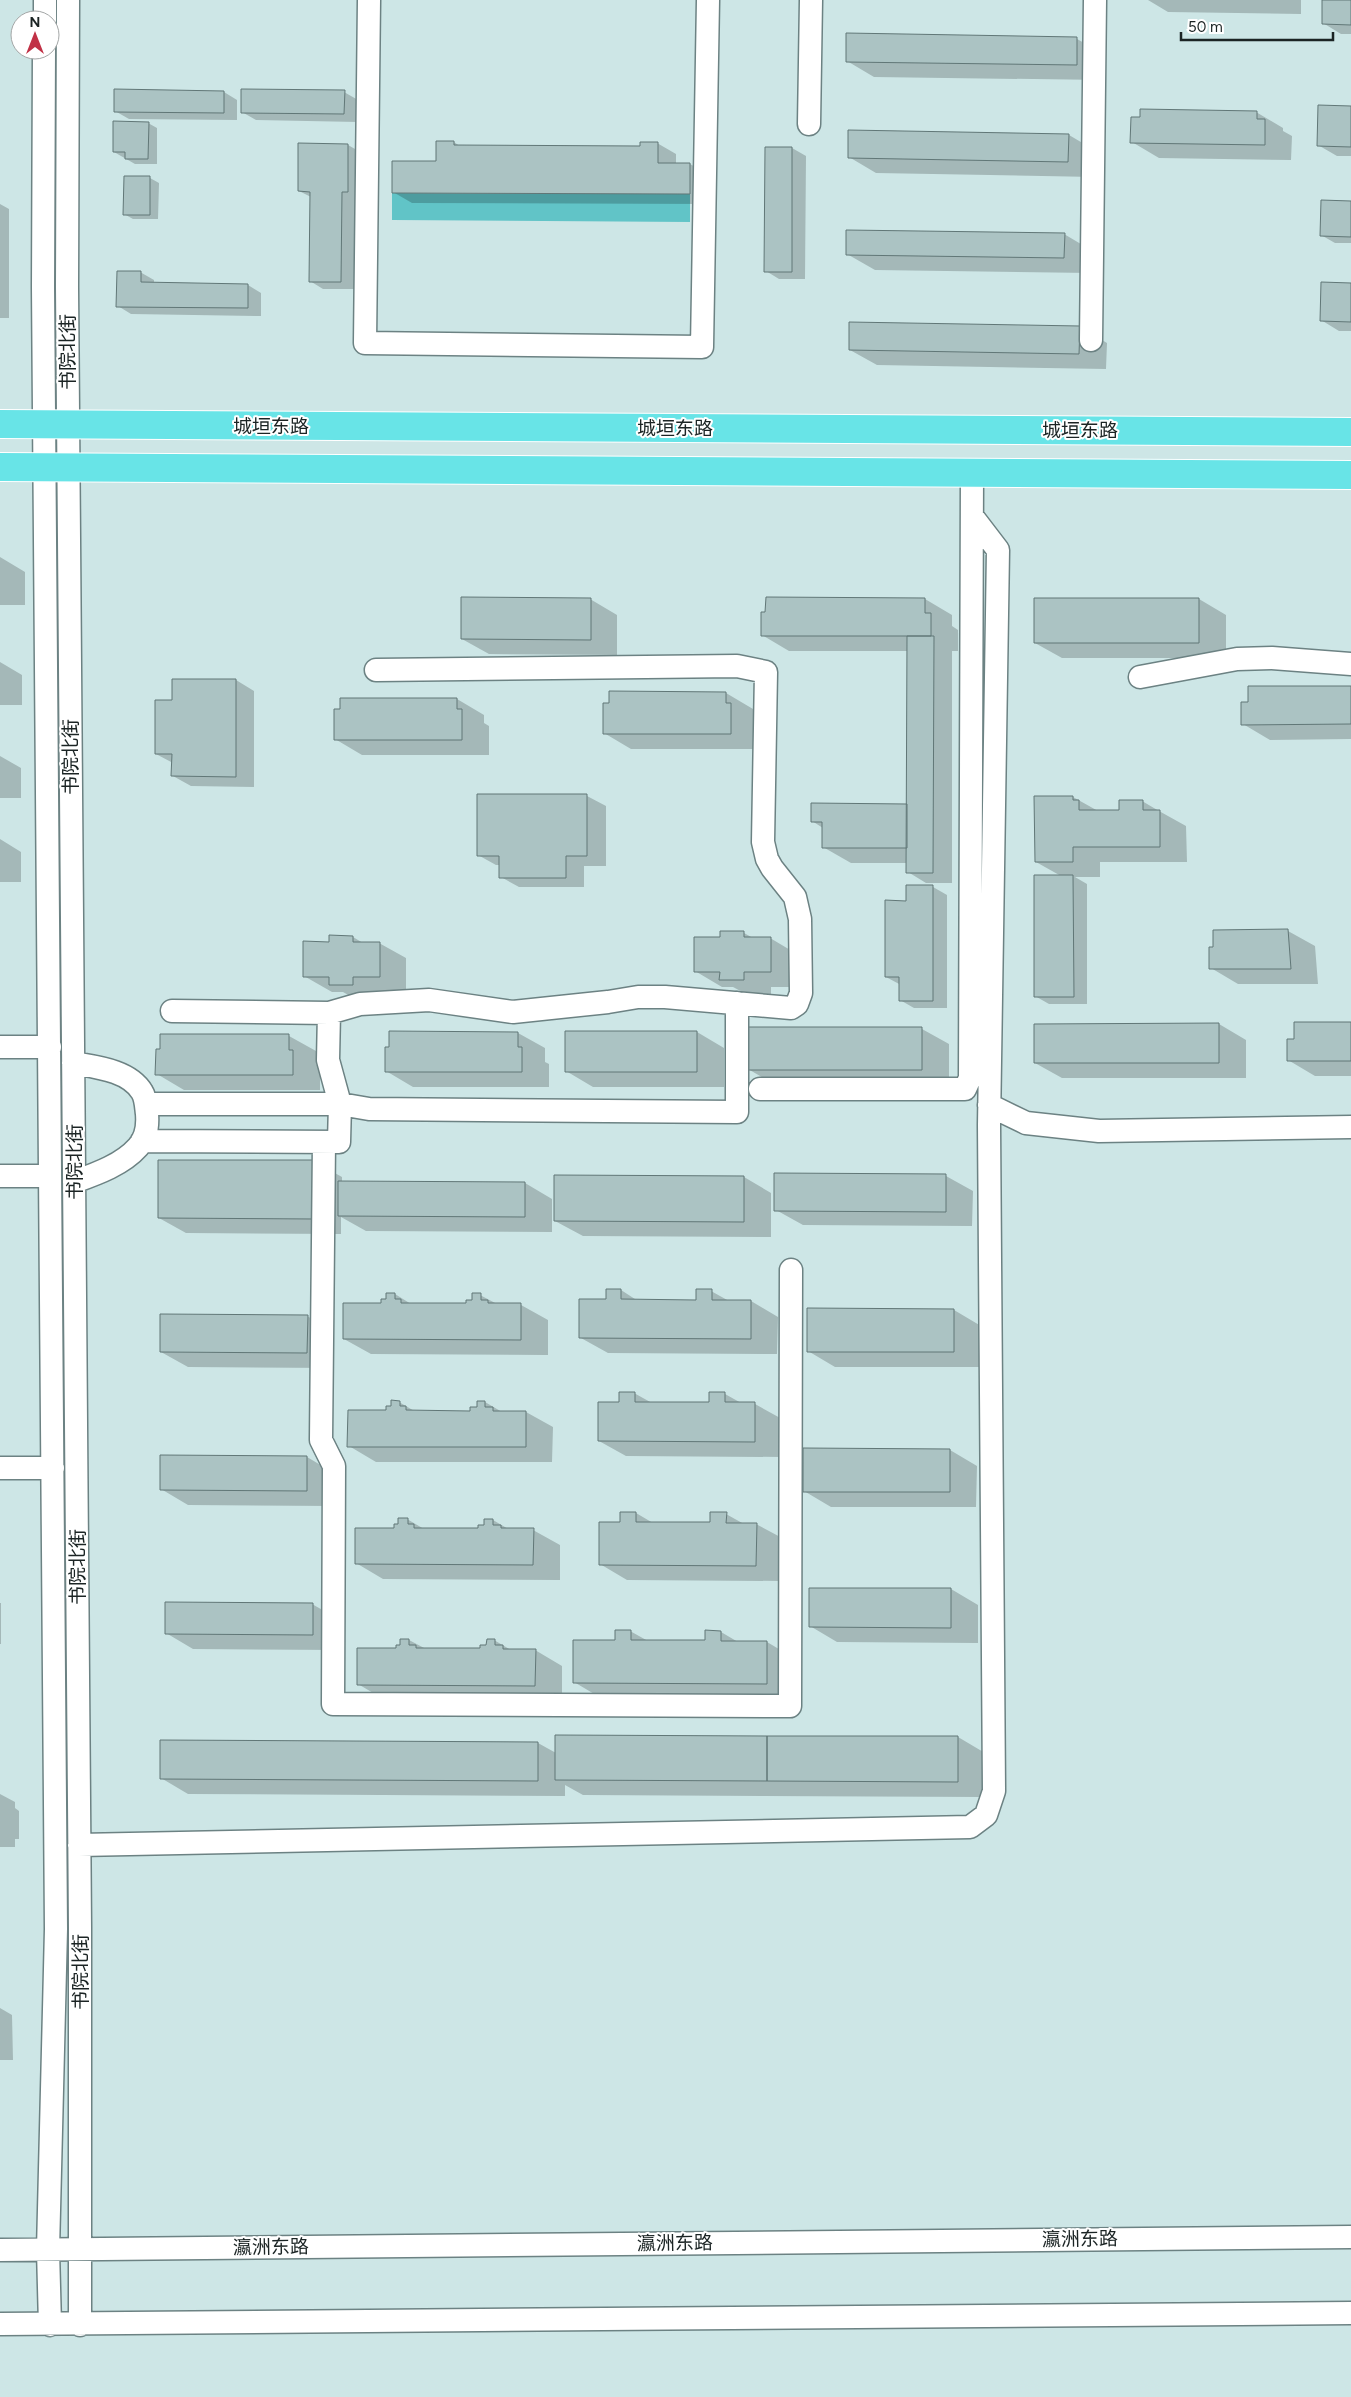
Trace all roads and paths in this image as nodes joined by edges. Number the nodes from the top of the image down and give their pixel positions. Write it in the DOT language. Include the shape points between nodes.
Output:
graph roads {
  1 [pos="68,0"];
  2 [pos="368,0"];
  3 [pos="708,0"];
  4 [pos="811,0"];
  5 [pos="1095,0"];
  6 [pos="44,60"];
  7 [pos="809,124"];
  8 [pos="1091,340"];
  9 [pos="0,424"];
  10 [pos="56,424"];
  11 [pos="1351,432"];
  12 [pos="0,467"];
  13 [pos="56,468"];
  14 [pos="972,473"];
  15 [pos="1351,475"];
  16 [pos="972,516"];
  17 [pos="1351,664"];
  18 [pos="376,670"];
  19 [pos="1140,676"];
  20 [pos="737,1003"];
  21 [pos="172,1011"];
  22 [pos="329,1013"];
  23 [pos="0,1047"];
  24 [pos="50,1047"];
  25 [pos="73,1063"];
  26 [pos="760,1089"];
  27 [pos="146,1104"];
  28 [pos="340,1104"];
  29 [pos="989,1105"];
  30 [pos="1351,1127"];
  31 [pos="142,1141"];
  32 [pos="324,1142"];
  33 [pos="0,1176"];
  34 [pos="50,1176"];
  35 [pos="74,1182"];
  36 [pos="791,1270"];
  37 [pos="0,1468"];
  38 [pos="53,1468"];
  39 [pos="79,1845"];
  40 [pos="1351,2236"];
  41 [pos="81,2249"];
  42 [pos="0,2250"];
  43 [pos="48,2250"];
  44 [pos="1351,2313"];
  45 [pos="0,2324"];
  46 [pos="50,2325"];
  47 [pos="80,2325"];
  1 -- 10 [label="street, 书院北街"];
  2 -- 3 [label="street" via="365,343 702,347"];
  4 -- 7 [label="street"];
  5 -- 8 [label="street"];
  6 -- 10 [label="street, 书院北街"];
  9 -- 10 [label="main road, 城垣东路"];
  10 -- 11 [label="main road, 城垣东路"];
  10 -- 13 [label="street, 书院北街"];
  12 -- 13 [label="main road"];
  13 -- 14 [label="main road"];
  13 -- 24 [label="street, 书院北街"];
  13 -- 25 [label="street, 书院北街"];
  14 -- 15 [label="main road"];
  14 -- 16 [label="street"];
  16 -- 26 [label="street" via="970,1078 965,1089"];
  16 -- 29 [label="street" via="998,550"];
  17 -- 19 [label="street" via="1272,658 1238,659"];
  18 -- 20 [label="street" via="737,666 766,672 763,842 772,868 795,896 800,918 802,993 798,1004 791,1008"];
  20 -- 22 [label="street" via="638,997 513,1012 429,1000 360,1004"];
  20 -- 28 [label="street" via="737,1112 369,1109"];
  21 -- 22 [label="street"];
  22 -- 28 [label="street" via="328,1060"];
  23 -- 24 [label="street"];
  24 -- 34 [label="street, 书院北街"];
  25 -- 27 [label="street" via="109,1069 130,1080 142,1091"];
  25 -- 35 [label="street, 书院北街"];
  27 -- 28 [label="street"];
  27 -- 31 [label="street" via="147,1121"];
  28 -- 32 [label="street" via="339,1142"];
  29 -- 30 [label="street" via="1026,1123 1098,1131"];
  29 -- 39 [label="street" via="994,1791 986,1815 970,1828"];
  31 -- 32 [label="street"];
  31 -- 35 [label="street" via="105,1170"];
  32 -- 36 [label="street" via="321,1440 334,1466 333,1704 790,1706"];
  33 -- 34 [label="street"];
  34 -- 38 [label="street, 书院北街"];
  35 -- 39 [label="street, 书院北街"];
  37 -- 38 [label="street"];
  38 -- 43 [label="street, 书院北街" via="56,1929"];
  39 -- 41 [label="street, 书院北街"];
  40 -- 41 [label="street, 瀛洲东路"];
  41 -- 43 [label="street, 瀛洲东路"];
  41 -- 47 [label="street, 书院北街"];
  42 -- 43 [label="street, 瀛洲东路"];
  43 -- 46 [label="street, 书院北街"];
  44 -- 47 [label="street"];
  45 -- 46 [label="street"];
  46 -- 47 [label="street"];
}
